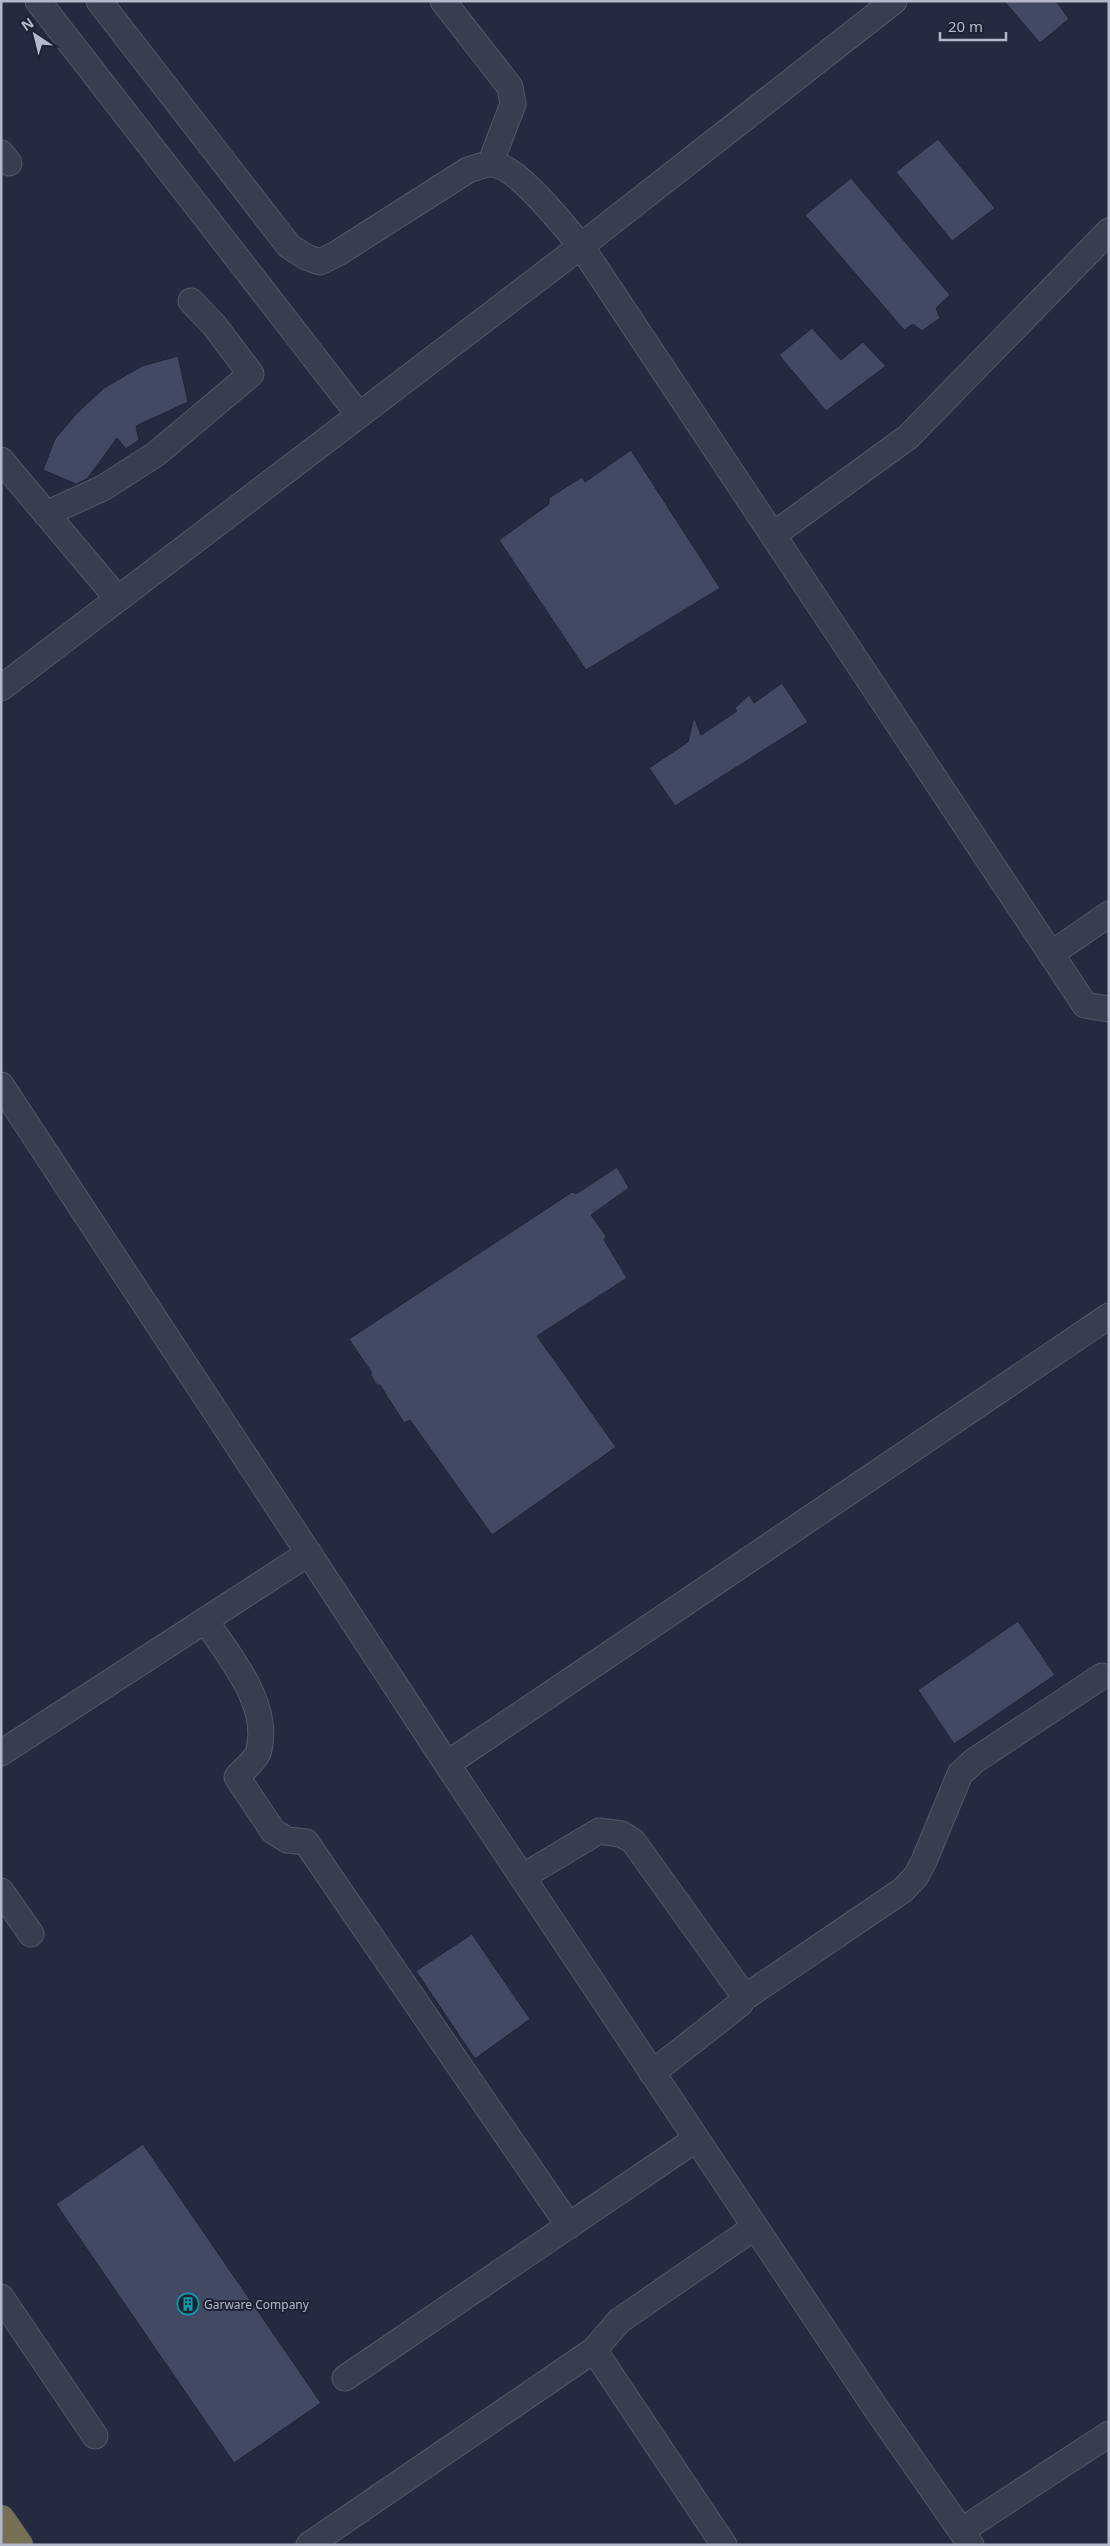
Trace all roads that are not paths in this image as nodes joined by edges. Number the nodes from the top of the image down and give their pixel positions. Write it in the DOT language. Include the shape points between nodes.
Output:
graph roads {
  1 [pos="38,1"];
  2 [pos="98,1"];
  3 [pos="443,1"];
  4 [pos="894,1"];
  5 [pos="490,164"];
  6 [pos="1109,231"];
  7 [pos="581,246"];
  8 [pos="191,301"];
  9 [pos="359,416"];
  10 [pos="1,460"];
  11 [pos="46,514"];
  12 [pos="772,535"];
  13 [pos="118,599"];
  14 [pos="1,688"];
  15 [pos="1109,914"];
  16 [pos="1051,954"];
  17 [pos="1109,1009"];
  18 [pos="5,1098"];
  19 [pos="1109,1316"];
  20 [pos="309,1553"];
  21 [pos="206,1621"];
  22 [pos="1102,1676"];
  23 [pos="1,1753"];
  24 [pos="447,1764"];
  25 [pos="522,1877"];
  26 [pos="1,1891"];
  27 [pos="32,1934"];
  28 [pos="744,1998"];
  29 [pos="652,2072"];
  30 [pos="696,2139"];
  31 [pos="569,2226"];
  32 [pos="755,2227"];
  33 [pos="1,2297"];
  34 [pos="594,2350"];
  35 [pos="345,2378"];
  36 [pos="1109,2434"];
  37 [pos="96,2436"];
  38 [pos="1,2519"];
  39 [pos="966,2538"];
  40 [pos="19,2545"];
  41 [pos="310,2545"];
  42 [pos="724,2545"];
  1 -- 9 [label="street"];
  2 -- 5 [label="street" via="289,246 306,257 320,262 338,253 468,170"];
  3 -- 5 [label="street" via="510,87 513,104"];
  4 -- 7 [label="street"];
  5 -- 7 [label="street" via="508,168"];
  6 -- 12 [label="street" via="908,437"];
  7 -- 9 [label="street"];
  7 -- 12 [label="street"];
  8 -- 11 [label="street" via="214,325 251,374 156,454 103,488"];
  9 -- 13 [label="street"];
  10 -- 11 [label="street"];
  11 -- 13 [label="street"];
  12 -- 16 [label="street"];
  13 -- 14 [label="street"];
  15 -- 16 [label="street"];
  16 -- 17 [label="street" via="1085,1005"];
  18 -- 20 [label="street"];
  19 -- 24 [label="street"];
  20 -- 21 [label="street"];
  20 -- 24 [label="street"];
  21 -- 23 [label="street"];
  21 -- 31 [label="street" via="248,1687 261,1721 259,1752 237,1778 273,1831 287,1840 306,1842"];
  22 -- 28 [label="street" via="974,1761 960,1774 924,1860 916,1876 903,1890"];
  24 -- 25 [label="street"];
  25 -- 28 [label="street" via="599,1831 621,1834 632,1841"];
  25 -- 29 [label="street"];
  26 -- 27 [label="street"];
  28 -- 29 [label="street"];
  29 -- 30 [label="street"];
  30 -- 31 [label="street"];
  30 -- 32 [label="street"];
  31 -- 35 [label="street"];
  32 -- 34 [label="street" via="619,2321"];
  32 -- 39 [label="street"];
  33 -- 37 [label="street"];
  34 -- 41 [label="street"];
  34 -- 42 [label="street"];
  36 -- 39 [label="street"];
  38 -- 40 [label="highway"];
}
